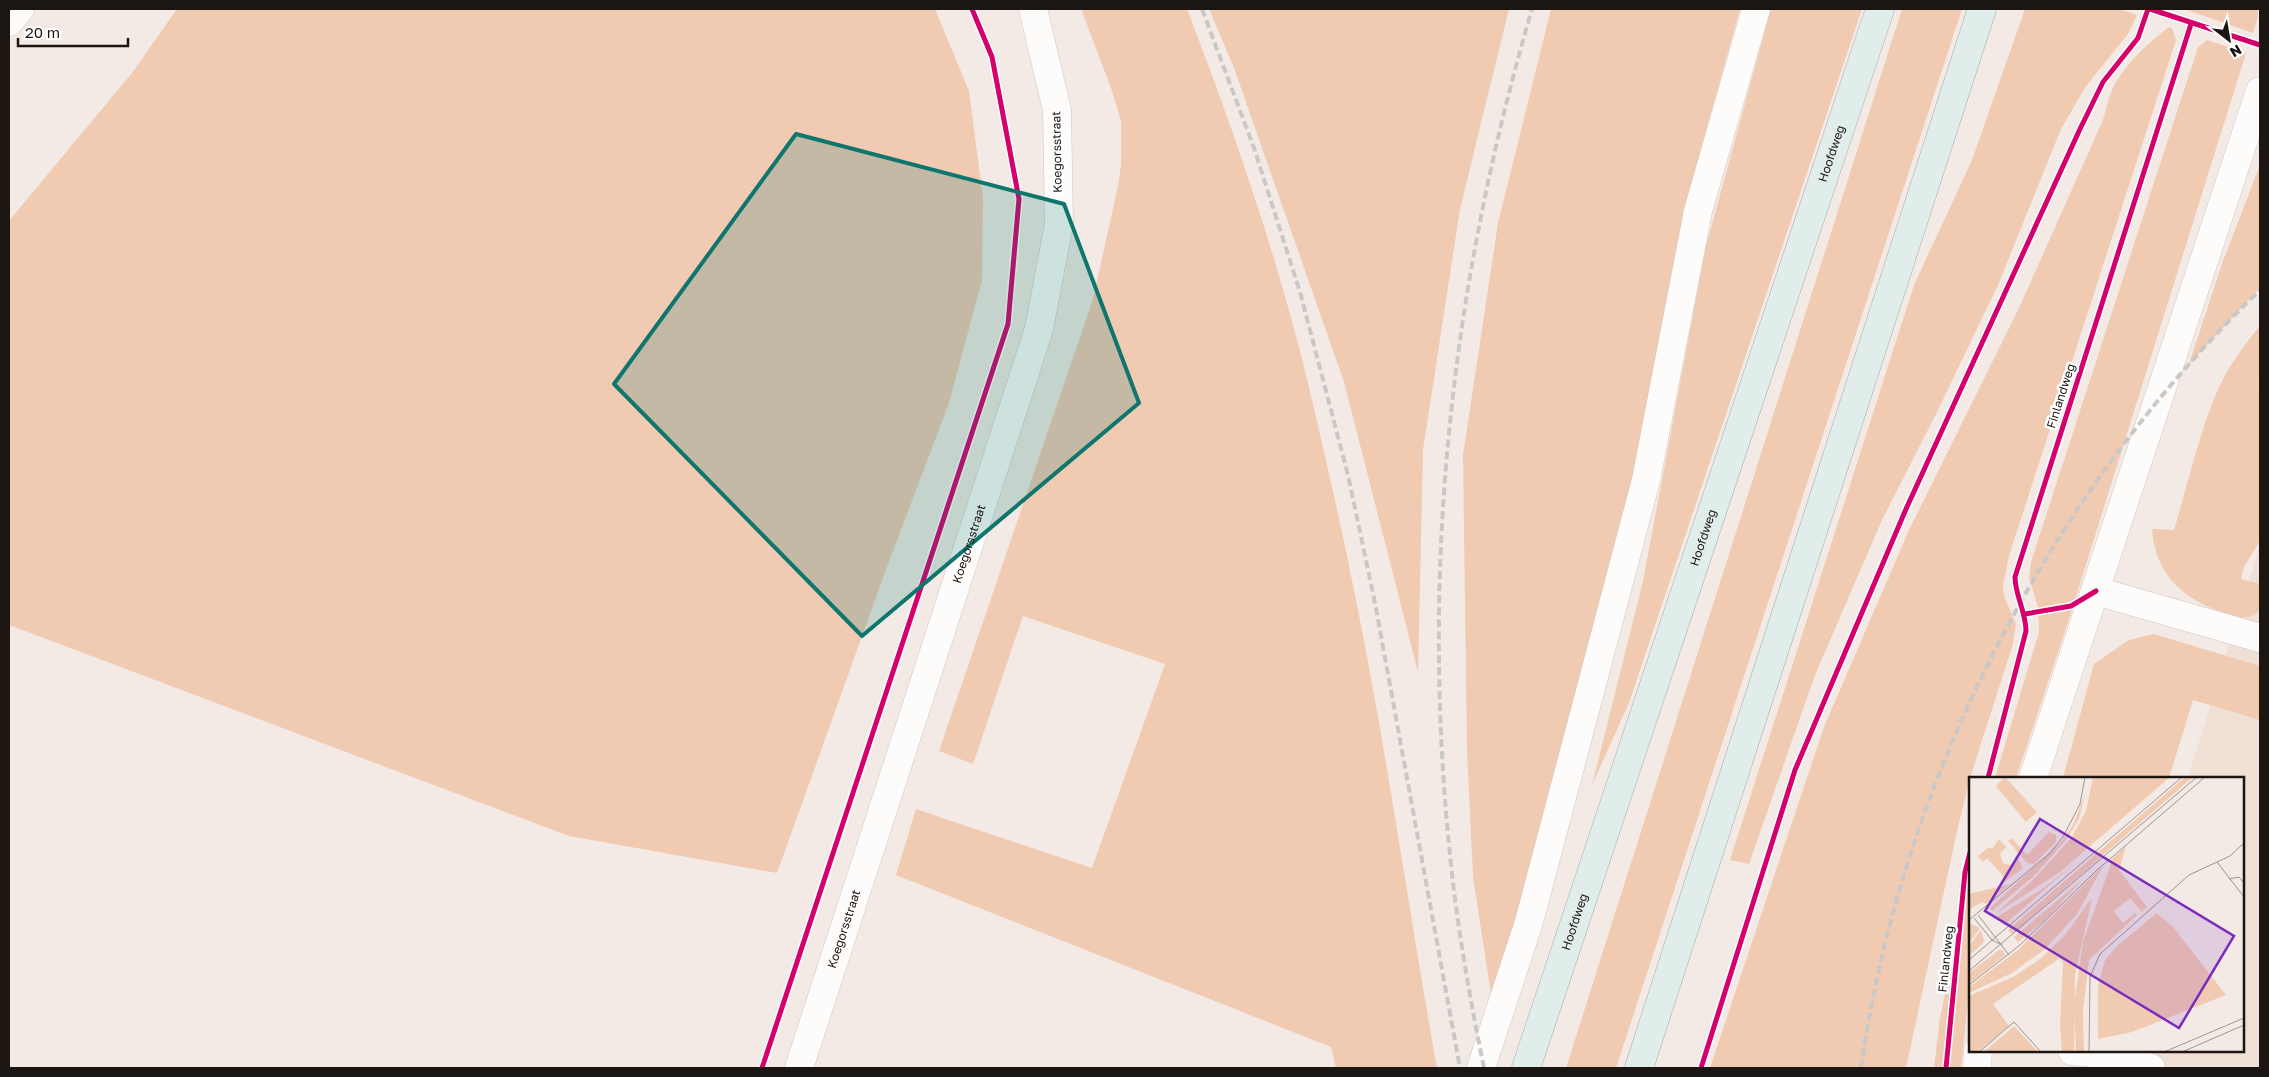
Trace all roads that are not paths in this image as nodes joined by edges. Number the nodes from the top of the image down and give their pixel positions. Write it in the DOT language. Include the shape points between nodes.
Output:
graph roads {
  1 [pos="20,9"];
  2 [pos="1033,9"];
  3 [pos="1756,9"];
  4 [pos="1880,9"];
  5 [pos="1982,9"];
  6 [pos="9,22"];
  7 [pos="2260,91"];
  8 [pos="2096,591"];
  9 [pos="2260,638"];
  10 [pos="2034,777"];
  11 [pos="1978,1052"];
  12 [pos="2083,1052"];
  13 [pos="800,1068"];
  14 [pos="1481,1068"];
  15 [pos="1526,1068"];
  16 [pos="1639,1068"];
  17 [pos="1977,1068"];
  18 [pos="2151,1068"];
  1 -- 6 [label="street"];
  2 -- 13 [label="street, Koegorsstraat" via="1057,110 1059,224 1039,330"];
  3 -- 14 [label="street" via="1698,211 1646,480 1529,922"];
  4 -- 15 [label="main road, Hoofdweg"];
  5 -- 16 [label="main road"];
  7 -- 8 [label="street"];
  8 -- 9 [label="street"];
  8 -- 10 [label="street"];
  11 -- 17 [label="street"];
  12 -- 18 [label="street" via="2104,1054"];
}
